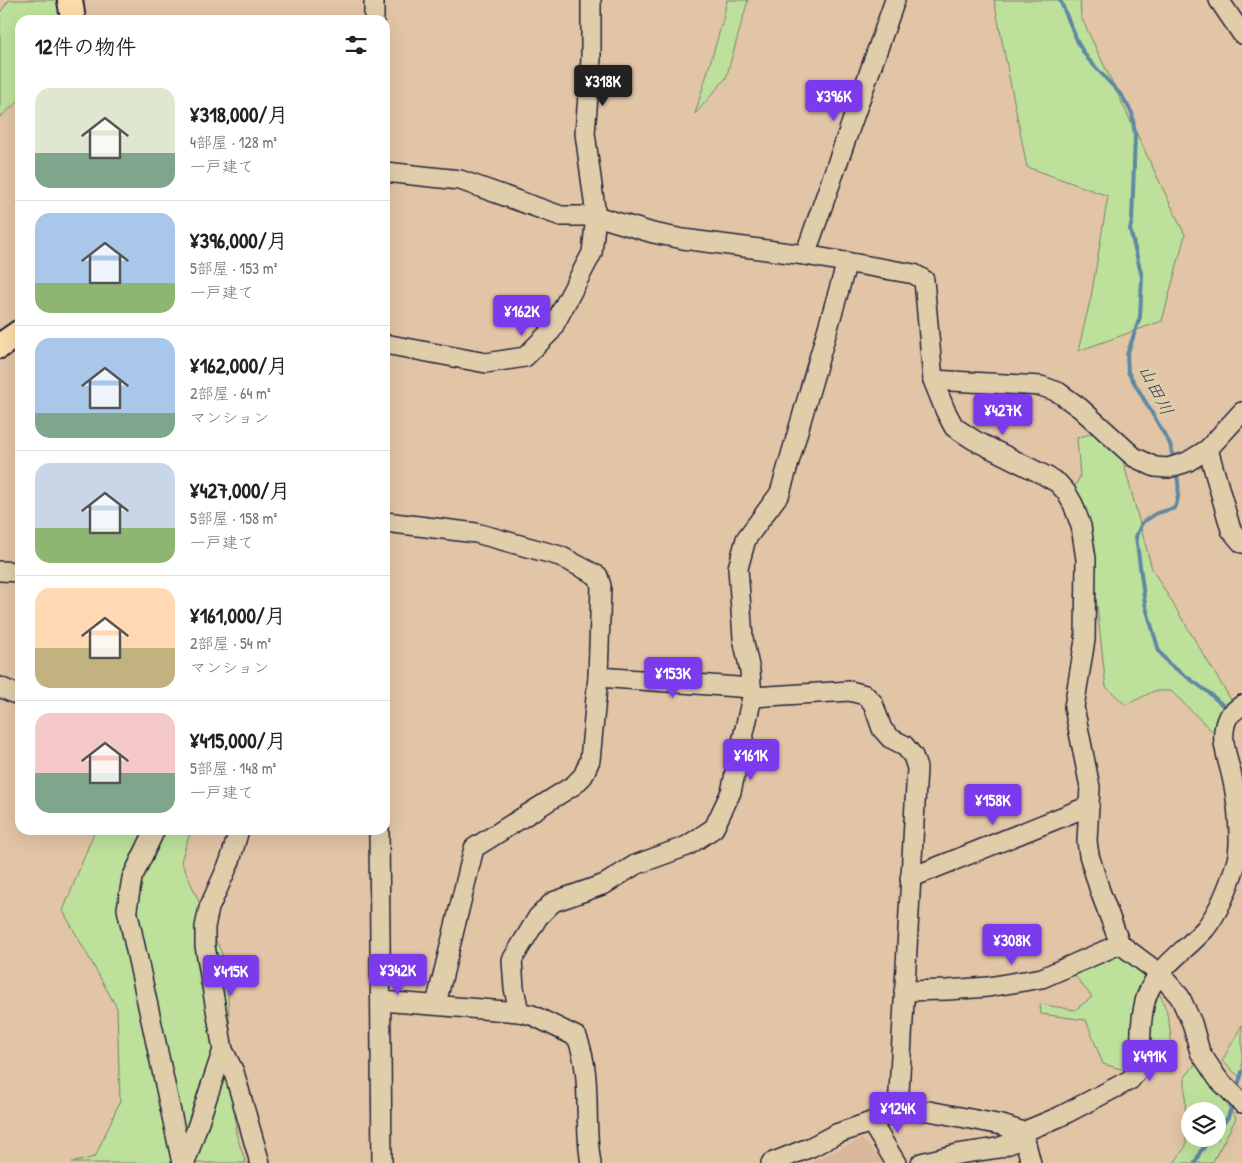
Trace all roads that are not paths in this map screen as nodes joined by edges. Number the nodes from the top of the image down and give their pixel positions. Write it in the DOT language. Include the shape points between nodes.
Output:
graph roads {
  1 [pos="70,0"];
  2 [pos="374,0"];
  3 [pos="591,0"];
  4 [pos="894,0"];
  5 [pos="1219,0"];
  6 [pos="72,15"];
  7 [pos="374,15"];
  8 [pos="1242,34"];
  9 [pos="390,173"];
  10 [pos="596,216"];
  11 [pos="805,255"];
  12 [pos="847,262"];
  13 [pos="390,345"];
  14 [pos="933,380"];
  15 [pos="1242,412"];
  16 [pos="1208,449"];
  17 [pos="390,523"];
  18 [pos="1242,544"];
  19 [pos="0,572"];
  20 [pos="15,572"];
  21 [pos="598,677"];
  22 [pos="0,687"];
  23 [pos="752,693"];
  24 [pos="15,694"];
  25 [pos="1242,705"];
  26 [pos="1089,806"];
  27 [pos="153,835"];
  28 [pos="238,835"];
  29 [pos="380,835"];
  30 [pos="910,878"];
  31 [pos="1120,944"];
  32 [pos="1160,974"];
  33 [pos="904,990"];
  34 [pos="381,1001"];
  35 [pos="436,1004"];
  36 [pos="519,1012"];
  37 [pos="223,1050"];
  38 [pos="1242,1103"];
  39 [pos="898,1110"];
  40 [pos="872,1122"];
  41 [pos="1024,1135"];
  42 [pos="183,1163"];
  43 [pos="260,1163"];
  44 [pos="382,1163"];
  45 [pos="590,1163"];
  46 [pos="771,1163"];
  47 [pos="896,1163"];
  48 [pos="921,1163"];
  49 [pos="1031,1163"];
  1 -- 6 [label="main road"];
  2 -- 7 [label="street"];
  3 -- 10 [label="street" via="591,59 585,133"];
  4 -- 11 [label="street"];
  5 -- 8 [label="street"];
  9 -- 10 [label="street" via="460,180 561,216"];
  10 -- 11 [label="street" via="683,239"];
  10 -- 13 [label="street" via="592,253 551,332 525,357 486,363"];
  11 -- 12 [label="street"];
  12 -- 14 [label="street" via="914,274 924,280"];
  12 -- 23 [label="street" via="780,493 746,539 738,568 743,638"];
  14 -- 16 [label="street" via="1041,386 1058,392 1134,457 1155,467 1168,468 1187,462"];
  14 -- 26 [label="street" via="954,427 1058,484 1077,514 1086,559 1085,640 1074,707 1090,787"];
  15 -- 16 [label="street"];
  16 -- 18 [label="street" via="1231,530"];
  17 -- 21 [label="street" via="476,533 560,556 598,576 601,586"];
  19 -- 20 [label="street"];
  21 -- 23 [label="street"];
  21 -- 35 [label="street" via="590,760 583,776 574,785 474,848"];
  22 -- 24 [label="street"];
  23 -- 30 [label="street" via="850,691 866,695 873,703 882,729 890,738 904,745 918,768"];
  23 -- 36 [label="street" via="731,792 714,828 687,846 635,865 605,884 553,902 538,917 512,960"];
  25 -- 32 [label="street" via="1228,716 1224,731 1238,814 1239,855 1221,905 1205,928"];
  26 -- 30 [label="street"];
  26 -- 31 [label="street" via="1089,855"];
  27 -- 42 [label="street" via="132,878 127,908"];
  28 -- 37 [label="street" via="209,908 205,927 208,969"];
  29 -- 34 [label="street"];
  30 -- 33 [label="street"];
  31 -- 32 [label="street"];
  31 -- 33 [label="street" via="1042,978 988,987"];
  32 -- 38 [label="street" via="1180,997 1200,1052 1218,1079"];
  32 -- 41 [label="street" via="1147,995 1140,1038 1141,1067 1130,1080"];
  33 -- 39 [label="street"];
  34 -- 35 [label="street"];
  34 -- 44 [label="street"];
  35 -- 36 [label="street"];
  36 -- 45 [label="street" via="532,1015 577,1038 585,1070"];
  37 -- 42 [label="street"];
  37 -- 43 [label="street" via="234,1072"];
  39 -- 40 [label="street"];
  39 -- 41 [label="street" via="930,1110 1002,1125"];
  40 -- 46 [label="street"];
  40 -- 47 [label="street"];
  41 -- 48 [label="street" via="998,1148"];
  41 -- 49 [label="street"];
}
